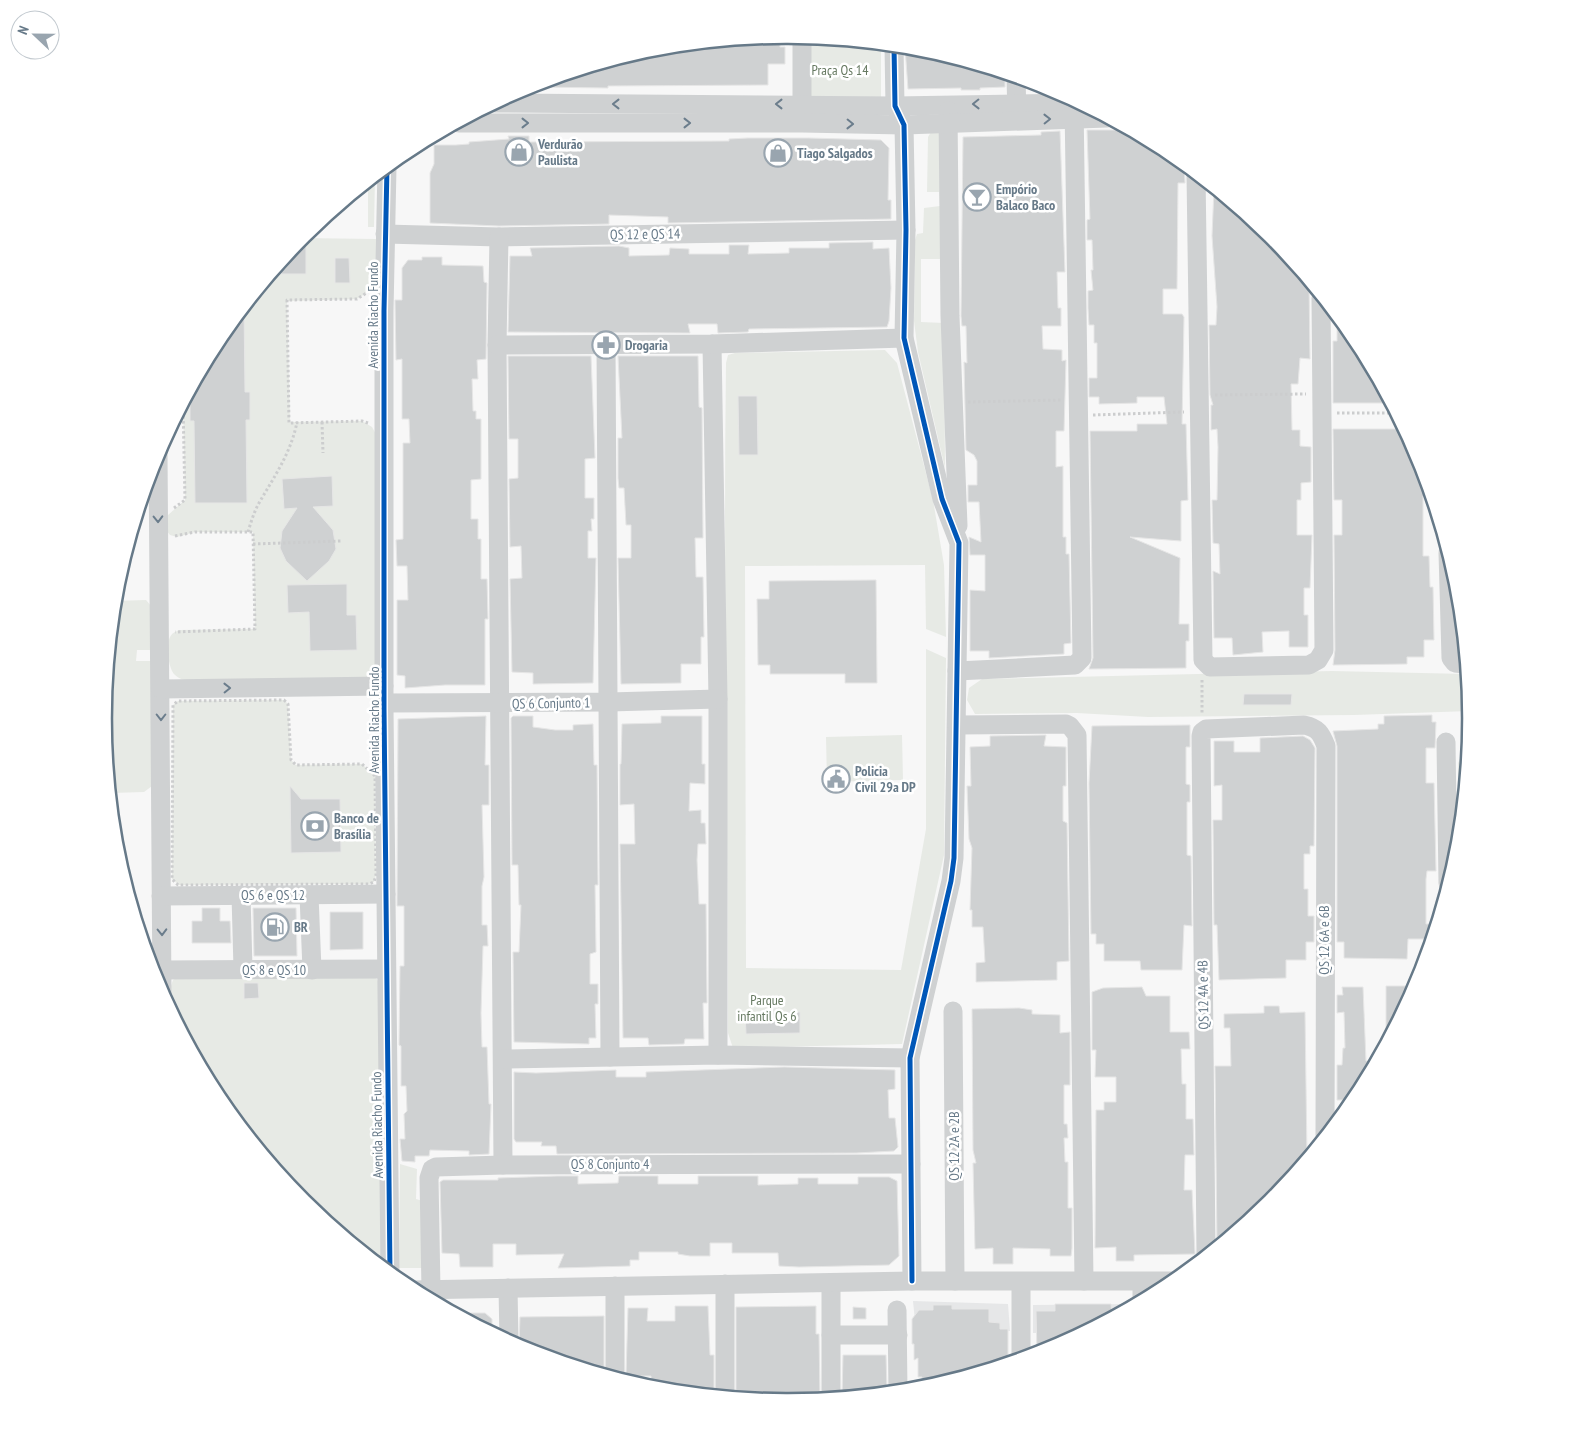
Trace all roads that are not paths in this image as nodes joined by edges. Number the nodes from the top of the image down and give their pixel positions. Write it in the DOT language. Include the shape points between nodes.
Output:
graph roads {
  1 [pos="802,44"];
  2 [pos="894,53"];
  3 [pos="1016,84"];
  4 [pos="510,103"];
  5 [pos="895,106"];
  6 [pos="1075,108"];
  7 [pos="498,109"];
  8 [pos="1017,112"];
  9 [pos="802,114"];
  10 [pos="948,114"];
  11 [pos="470,123"];
  12 [pos="499,123"];
  13 [pos="904,125"];
  14 [pos="387,175"];
  15 [pos="1196,182"];
  16 [pos="906,230"];
  17 [pos="385,234"];
  18 [pos="499,236"];
  19 [pos="1322,308"];
  20 [pos="904,338"];
  21 [pos="712,344"];
  22 [pos="497,345"];
  23 [pos="606,345"];
  24 [pos="158,475"];
  25 [pos="959,543"];
  26 [pos="1449,587"];
  27 [pos="1459,663"];
  28 [pos="957,671"];
  29 [pos="161,689"];
  30 [pos="384,694"];
  31 [pos="718,699"];
  32 [pos="608,702"];
  33 [pos="500,704"];
  34 [pos="957,725"];
  35 [pos="1446,742"];
  36 [pos="1326,746"];
  37 [pos="1448,856"];
  38 [pos="386,894"];
  39 [pos="241,895"];
  40 [pos="309,895"];
  41 [pos="161,896"];
  42 [pos="243,969"];
  43 [pos="386,969"];
  44 [pos="162,970"];
  45 [pos="312,970"];
  46 [pos="953,1011"];
  47 [pos="718,1056"];
  48 [pos="610,1057"];
  49 [pos="910,1058"];
  50 [pos="503,1059"];
  51 [pos="1326,1123"];
  52 [pos="503,1164"];
  53 [pos="911,1164"];
  54 [pos="1206,1247"];
  55 [pos="390,1264"];
  56 [pos="912,1281"];
  57 [pos="955,1281"];
  58 [pos="1084,1281"];
  59 [pos="831,1283"];
  60 [pos="1021,1283"];
  61 [pos="726,1284"];
  62 [pos="422,1286"];
  63 [pos="615,1286"];
  64 [pos="508,1288"];
  65 [pos="428,1290"];
  66 [pos="1142,1291"];
  67 [pos="897,1310"];
  68 [pos="509,1333"];
  69 [pos="831,1335"];
  70 [pos="898,1335"];
  71 [pos="1021,1351"];
  72 [pos="614,1370"];
  73 [pos="898,1383"];
  74 [pos="725,1390"];
  75 [pos="831,1392"];
  1 -- 9 [label="street"];
  2 -- 5 [label="street"];
  3 -- 8 [label="street"];
  9 -- 4 [label="street, one-way"];
  5 -- 9 [label="street"];
  5 -- 10 [label="street"];
  5 -- 13 [label="street"];
  6 -- 8 [label="street"];
  6 -- 28 [label="street" via="1080,661 1075,665"];
  7 -- 12 [label="street"];
  8 -- 10 [label="street"];
  12 -- 9 [label="street, one-way"];
  9 -- 13 [label="street, one-way"];
  10 -- 13 [label="street"];
  10 -- 25 [label="street"];
  11 -- 12 [label="street"];
  13 -- 16 [label="street"];
  14 -- 17 [label="street, Avenida Riacho Fundo"];
  15 -- 19 [label="street" via="1204,663 1210,667 1309,665 1314,664 1324,650"];
  16 -- 18 [label="street, QS 12 e QS 14"];
  16 -- 20 [label="street"];
  17 -- 18 [label="street, QS 12 e QS 14"];
  17 -- 30 [label="street, Avenida Riacho Fundo"];
  18 -- 22 [label="street"];
  20 -- 21 [label="street"];
  20 -- 25 [label="street" via="942,498"];
  21 -- 23 [label="street"];
  21 -- 31 [label="street"];
  22 -- 23 [label="street"];
  22 -- 33 [label="street"];
  23 -- 32 [label="street"];
  24 -- 29 [label="street, one-way"];
  25 -- 28 [label="street"];
  26 -- 27 [label="street" via="1451,658"];
  28 -- 34 [label="street"];
  29 -- 30 [label="street, QS 6 Conjunto 1, one-way"];
  29 -- 41 [label="street, one-way"];
  30 -- 33 [label="street, QS 6 Conjunto 1"];
  30 -- 38 [label="street, Avenida Riacho Fundo"];
  31 -- 32 [label="street, QS 6 Conjunto 1"];
  31 -- 47 [label="street"];
  32 -- 33 [label="street, QS 6 Conjunto 1"];
  32 -- 48 [label="street"];
  33 -- 50 [label="street"];
  34 -- 49 [label="street" via="951,881"];
  34 -- 58 [label="street" via="1066,724 1077,735"];
  35 -- 37 [label="street"];
  36 -- 51 [label="street, QS 12 6A e 6B"];
  36 -- 54 [label="street, QS 12 4A e 4B" via="1314,727 1304,725 1206,729 1202,734"];
  38 -- 40 [label="street, QS 6 e QS 12"];
  38 -- 43 [label="street, Avenida Riacho Fundo"];
  39 -- 40 [label="street, QS 6 e QS 12"];
  39 -- 41 [label="street, QS 6 e QS 12"];
  39 -- 42 [label="street"];
  40 -- 45 [label="street"];
  41 -- 44 [label="street, one-way"];
  42 -- 44 [label="street, QS 8 e QS 10"];
  42 -- 45 [label="street, QS 8 e QS 10"];
  43 -- 45 [label="street, QS 8 e QS 10"];
  43 -- 55 [label="street, Avenida Riacho Fundo"];
  46 -- 57 [label="street, QS 12 2A e 2B"];
  47 -- 48 [label="street"];
  47 -- 49 [label="street"];
  48 -- 50 [label="street"];
  49 -- 53 [label="street"];
  50 -- 52 [label="street"];
  52 -- 53 [label="street, QS 8 Conjunto 4"];
  52 -- 62 [label="street, QS 8 Conjunto 4" via="432,1169"];
  53 -- 56 [label="street"];
  56 -- 57 [label="street"];
  56 -- 59 [label="street"];
  57 -- 60 [label="street"];
  58 -- 60 [label="street"];
  58 -- 66 [label="street"];
  59 -- 61 [label="street"];
  59 -- 69 [label="street"];
  60 -- 71 [label="street"];
  61 -- 63 [label="street"];
  61 -- 74 [label="street"];
  63 -- 64 [label="street"];
  63 -- 72 [label="street"];
  64 -- 65 [label="street"];
  64 -- 68 [label="street"];
  67 -- 70 [label="street"];
  69 -- 70 [label="street"];
  69 -- 75 [label="street"];
  70 -- 73 [label="street"];
}
